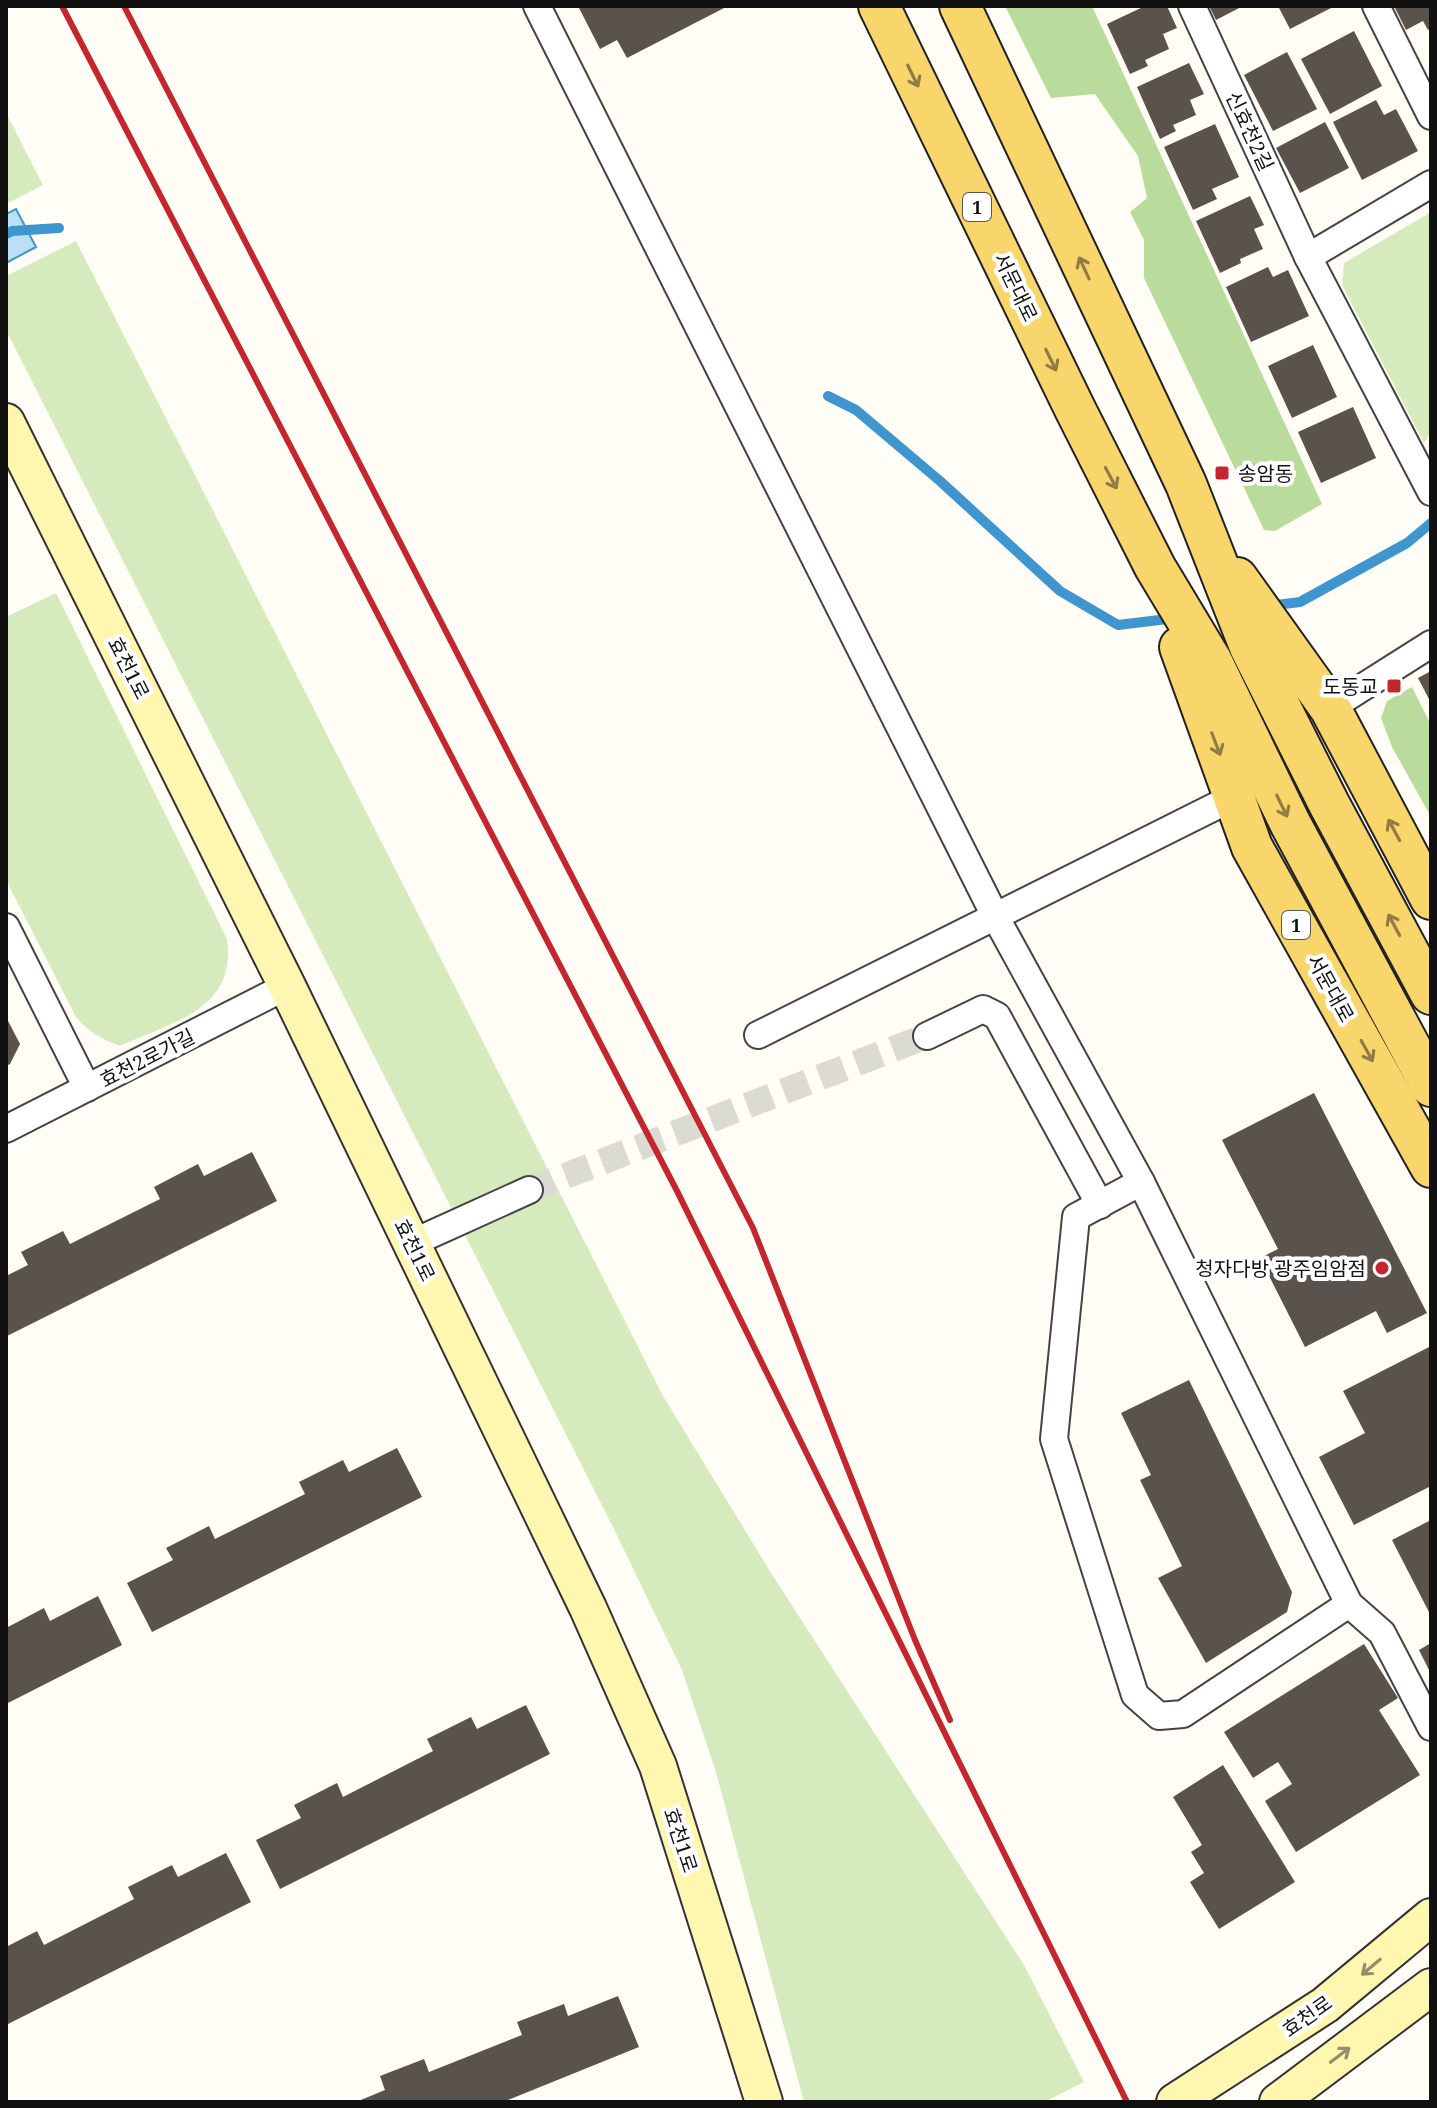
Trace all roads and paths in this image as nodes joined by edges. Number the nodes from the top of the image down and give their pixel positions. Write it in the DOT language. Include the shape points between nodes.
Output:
graph roads {
  1 [pos="537,6"];
  2 [pos="879,6"];
  3 [pos="960,6"];
  4 [pos="1192,6"];
  5 [pos="1376,6"];
  6 [pos="1431,116"];
  7 [pos="1431,184"];
  8 [pos="1308,257"];
  9 [pos="6,422"];
  10 [pos="1431,492"];
  11 [pos="1261,635"];
  12 [pos="1431,644"];
  13 [pos="1199,666"];
  14 [pos="1330,708"];
  15 [pos="1236,796"];
  16 [pos="1431,899"];
  17 [pos="995,916"];
  18 [pos="6,927"];
  19 [pos="287,986"];
  20 [pos="1431,994"];
  21 [pos="758,1035"];
  22 [pos="927,1036"];
  23 [pos="1431,1086"];
  24 [pos="87,1088"];
  25 [pos="6,1129"];
  26 [pos="1431,1167"];
  27 [pos="1141,1182"];
  28 [pos="529,1190"];
  29 [pos="1100,1205"];
  30 [pos="412,1243"];
  31 [pos="1349,1604"];
  32 [pos="1431,1727"];
  33 [pos="1431,1917"];
  34 [pos="1431,1987"];
  35 [pos="764,2102"];
  36 [pos="1175,2102"];
  37 [pos="1278,2102"];
  1 -- 17 [label="street"];
  2 -- 13 [label="main road, 서문대로 / 1, one-way"];
  11 -- 3 [label="main road, one-way" via="1208,539"];
  4 -- 8 [label="street, 신효천2길"];
  5 -- 6 [label="street"];
  7 -- 8 [label="street"];
  8 -- 10 [label="street, 신효천2길"];
  9 -- 19 [label="street, 효천1로"];
  11 -- 14 [label="main road"];
  20 -- 11 [label="main road, one-way" via="1329,804"];
  12 -- 14 [label="street"];
  13 -- 15 [label="main road, 서문대로 / 1, one-way"];
  13 -- 23 [label="main road, 서문대로, one-way"];
  16 -- 14 [label="main road, one-way"];
  15 -- 17 [label="street"];
  15 -- 26 [label="main road, 서문대로 / 1, one-way" via="1252,847"];
  17 -- 21 [label="street"];
  17 -- 27 [label="street"];
  18 -- 24 [label="street"];
  19 -- 24 [label="street, 효천2로가길"];
  19 -- 30 [label="street, 효천1로"];
  22 -- 29 [label="street" via="983,1009 997,1016"];
  24 -- 25 [label="street, 효천2로가길"];
  27 -- 29 [label="street"];
  27 -- 31 [label="street"];
  28 -- 30 [label="street"];
  29 -- 31 [label="street" via="1076,1217 1054,1439 1135,1695 1159,1716 1183,1714"];
  30 -- 35 [label="street, 효천1로" via="658,1766"];
  31 -- 32 [label="street" via="1382,1633"];
  33 -- 36 [label="street, 효천로, one-way" via="1325,2005"];
  37 -- 34 [label="street, one-way"];
}
